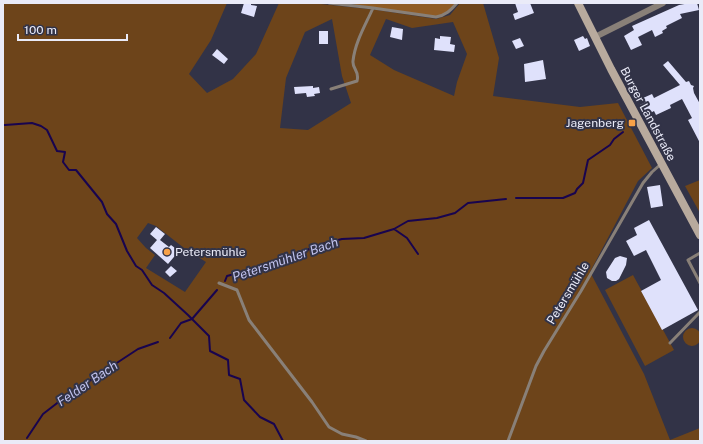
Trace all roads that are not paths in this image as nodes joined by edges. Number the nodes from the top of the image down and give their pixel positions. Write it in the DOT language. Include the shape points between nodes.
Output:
graph roads {
  1 [pos="329,3"];
  2 [pos="457,3"];
  3 [pos="578,3"];
  4 [pos="663,3"];
  5 [pos="373,8"];
  6 [pos="595,37"];
  7 [pos="331,89"];
  8 [pos="661,164"];
  9 [pos="700,235"];
  10 [pos="700,253"];
  11 [pos="219,283"];
  12 [pos="700,283"];
  13 [pos="700,312"];
  14 [pos="670,343"];
  15 [pos="366,441"];
  16 [pos="508,441"];
  1 -- 5 [label="lane"];
  2 -- 5 [label="lane" via="444,16 436,17"];
  3 -- 6 [label="main road, Burger Landstraße"];
  4 -- 6 [label="street"];
  5 -- 7 [label="lane" via="355,52 353,62 358,73 357,81"];
  6 -- 8 [label="main road, Burger Landstraße"];
  8 -- 9 [label="main road, Burger Landstraße"];
  8 -- 16 [label="lane, Petersmühle" via="643,183 544,351"];
  10 -- 12 [label="lane" via="688,260"];
  11 -- 15 [label="lane" via="237,290 249,320 329,427"];
  13 -- 14 [label="lane"];
}
